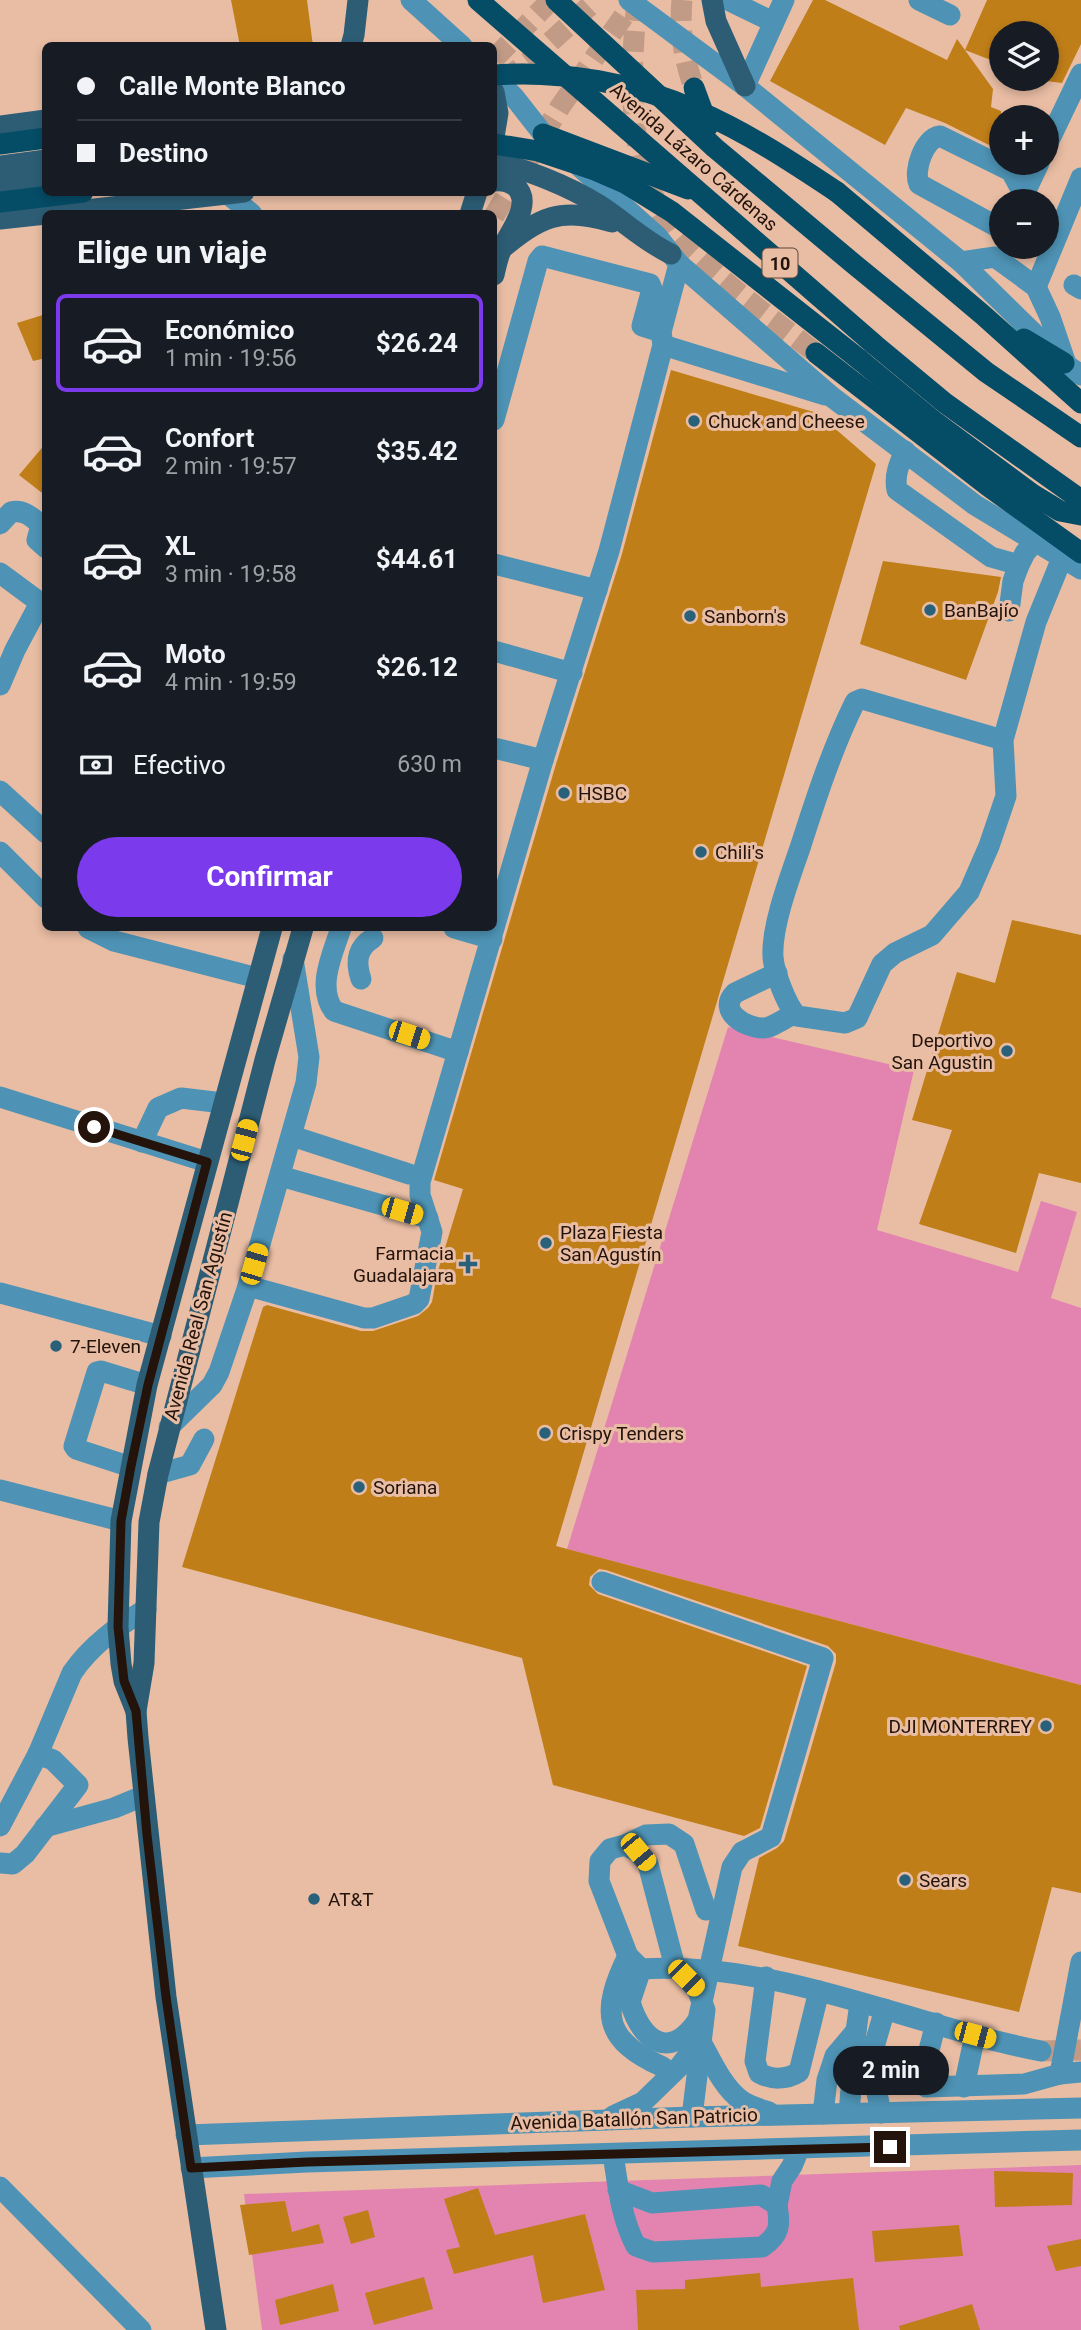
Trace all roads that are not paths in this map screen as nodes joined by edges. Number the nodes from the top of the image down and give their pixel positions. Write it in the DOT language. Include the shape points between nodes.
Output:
graph roads {
  1 [pos="358,0"];
  2 [pos="411,0"];
  3 [pos="478,0"];
  4 [pos="556,0"];
  5 [pos="629,0"];
  6 [pos="712,0"];
  7 [pos="728,0"];
  8 [pos="784,0"];
  9 [pos="919,0"];
  10 [pos="950,16"];
  11 [pos="773,22"];
  12 [pos="352,42"];
  13 [pos="458,42"];
  14 [pos="1081,74"];
  15 [pos="497,76"];
  16 [pos="497,79"];
  17 [pos="745,86"];
  18 [pos="694,88"];
  19 [pos="1059,120"];
  20 [pos="42,121"];
  21 [pos="0,126"];
  22 [pos="543,134"];
  23 [pos="42,139"];
  24 [pos="0,144"];
  25 [pos="497,144"];
  26 [pos="715,148"];
  27 [pos="42,161"];
  28 [pos="497,162"];
  29 [pos="0,166"];
  30 [pos="1081,178"];
  31 [pos="42,181"];
  32 [pos="497,184"];
  33 [pos="0,186"];
  34 [pos="1018,189"];
  35 [pos="700,193"];
  36 [pos="50,196"];
  37 [pos="218,196"];
  38 [pos="0,202"];
  39 [pos="86,210"];
  40 [pos="42,215"];
  41 [pos="0,219"];
  42 [pos="989,222"];
  43 [pos="1072,226"];
  44 [pos="630,228"];
  45 [pos="500,250"];
  46 [pos="989,253"];
  47 [pos="675,259"];
  48 [pos="1007,259"];
  49 [pos="497,262"];
  50 [pos="961,262"];
  51 [pos="1036,287"];
  52 [pos="984,315"];
  53 [pos="662,339"];
  54 [pos="816,353"];
  55 [pos="1071,368"];
  56 [pos="832,397"];
  57 [pos="1081,403"];
  58 [pos="497,409"];
  59 [pos="1081,438"];
  60 [pos="905,452"];
  61 [pos="1081,500"];
  62 [pos="1081,515"];
  63 [pos="0,524"];
  64 [pos="1035,541"];
  65 [pos="42,544"];
  66 [pos="1072,555"];
  67 [pos="497,565"];
  68 [pos="1019,565"];
  69 [pos="1081,569"];
  70 [pos="0,573"];
  71 [pos="597,590"];
  72 [pos="42,604"];
  73 [pos="42,607"];
  74 [pos="1009,611"];
  75 [pos="497,652"];
  76 [pos="572,673"];
  77 [pos="0,685"];
  78 [pos="1003,740"];
  79 [pos="497,749"];
  80 [pos="543,760"];
  81 [pos="0,791"];
  82 [pos="42,830"];
  83 [pos="0,852"];
  84 [pos="500,884"];
  85 [pos="42,894"];
  86 [pos="497,905"];
  87 [pos="94,931"];
  88 [pos="271,931"];
  89 [pos="302,931"];
  90 [pos="340,931"];
  91 [pos="464,931"];
  92 [pos="493,931"];
  93 [pos="373,937"];
  94 [pos="492,939"];
  95 [pos="293,959"];
  96 [pos="776,973"];
  97 [pos="258,978"];
  98 [pos="361,979"];
  99 [pos="794,1014"];
  100 [pos="458,1052"];
  101 [pos="0,1097"];
  102 [pos="223,1103"];
  103 [pos="292,1136"];
  104 [pos="142,1142"];
  105 [pos="207,1162"];
  106 [pos="409,1174"];
  107 [pos="280,1176"];
  108 [pos="428,1218"];
  109 [pos="248,1286"];
  110 [pos="0,1293"];
  111 [pos="160,1336"];
  112 [pos="148,1385"];
  113 [pos="169,1427"];
  114 [pos="204,1439"];
  115 [pos="131,1466"];
  116 [pos="158,1474"];
  117 [pos="0,1490"];
  118 [pos="121,1521"];
  119 [pos="602,1581"];
  120 [pos="146,1609"];
  121 [pos="118,1627"];
  122 [pos="136,1711"];
  123 [pos="38,1754"];
  124 [pos="143,1796"];
  125 [pos="0,1826"];
  126 [pos="45,1827"];
  127 [pos="625,1845"];
  128 [pos="0,1863"];
  129 [pos="706,1910"];
  130 [pos="634,1962"];
  131 [pos="1081,1962"];
  132 [pos="675,1967"];
  133 [pos="766,1977"];
  134 [pos="819,1991"];
  135 [pos="860,2003"];
  136 [pos="883,2016"];
  137 [pos="936,2023"];
  138 [pos="975,2035"];
  139 [pos="700,2040"];
  140 [pos="1041,2051"];
  141 [pos="663,2067"];
  142 [pos="1071,2073"];
  143 [pos="964,2087"];
  144 [pos="1081,2108"];
  145 [pos="881,2113"];
  146 [pos="836,2114"];
  147 [pos="768,2115"];
  148 [pos="692,2117"];
  149 [pos="627,2119"];
  150 [pos="605,2120"];
  151 [pos="186,2135"];
  152 [pos="1081,2140"];
  153 [pos="799,2149"];
  154 [pos="613,2154"];
  155 [pos="191,2168"];
  156 [pos="0,2187"];
  157 [pos="618,2190"];
  158 [pos="778,2204"];
  159 [pos="141,2330"];
  160 [pos="216,2330"];
  1 -- 12 [label="main road"];
  2 -- 13 [label="street"];
  3 -- 35 [label="highway, Avenida Lázaro Cárdenas / 10"];
  4 -- 26 [label="highway, Avenida Lázaro Cárdenas / 10"];
  5 -- 17 [label="street"];
  6 -- 17 [label="main road" via="716,21"];
  7 -- 11 [label="street"];
  8 -- 11 [label="street"];
  9 -- 10 [label="street"];
  11 -- 17 [label="street"];
  14 -- 19 [label="street"];
  15 -- 52 [label="highway, bridge" via="553,76 606,83 652,94 737,130 837,192"];
  16 -- 22 [label="street"];
  17 -- 50 [label="street"];
  18 -- 26 [label="highway"];
  20 -- 21 [label="main road"];
  22 -- 35 [label="highway"];
  22 -- 47 [label="street" via="657,236"];
  23 -- 24 [label="highway"];
  25 -- 62 [label="highway, bridge" via="538,151 595,170 682,219 1032,494 1060,511"];
  26 -- 59 [label="highway, Avenida Lázaro Cárdenas / 10" via="986,372"];
  27 -- 29 [label="main road"];
  28 -- 44 [label="main road" via="548,178"];
  30 -- 43 [label="street"];
  31 -- 33 [label="main road"];
  32 -- 45 [label="main road" via="510,183 522,199 516,223"];
  34 -- 42 [label="street" via="1011,171 1002,166 940,136 927,143 917,171 919,184"];
  35 -- 61 [label="highway, Avenida Lázaro Cárdenas / 10" via="945,403"];
  36 -- 38 [label="highway"];
  37 -- 39 [label="main road"];
  40 -- 41 [label="main road"];
  43 -- 51 [label="street"];
  44 -- 45 [label="main road" via="585,215 548,217"];
  44 -- 47 [label="main road"];
  45 -- 49 [label="main road"];
  46 -- 50 [label="street"];
  47 -- 53 [label="street"];
  47 -- 56 [label="street"];
  48 -- 51 [label="street"];
  50 -- 55 [label="street"];
  51 -- 55 [label="street"];
  52 -- 55 [label="highway"];
  52 -- 57 [label="highway"];
  53 -- 56 [label="street"];
  53 -- 58 [label="street" via="642,326 650,284 542,256"];
  53 -- 71 [label="street"];
  54 -- 66 [label="highway"];
  56 -- 60 [label="street"];
  60 -- 64 [label="street" via="975,505"];
  60 -- 68 [label="street" via="898,467 897,490 992,557"];
  63 -- 65 [label="street" via="11,512 27,514 41,525 37,540"];
  64 -- 66 [label="street"];
  64 -- 68 [label="street"];
  66 -- 69 [label="street"];
  66 -- 78 [label="street" via="1036,622"];
  67 -- 71 [label="street"];
  68 -- 74 [label="street"];
  70 -- 72 [label="street"];
  71 -- 76 [label="street"];
  73 -- 77 [label="street"];
  75 -- 76 [label="street"];
  76 -- 80 [label="street"];
  78 -- 96 [label="street" via="860,699 855,702 835,744 785,892 773,947"];
  78 -- 99 [label="street" via="1006,796 969,892 932,935 882,964 857,1018 845,1023"];
  79 -- 80 [label="street"];
  80 -- 84 [label="street"];
  81 -- 82 [label="street"];
  83 -- 85 [label="street"];
  84 -- 86 [label="street"];
  87 -- 97 [label="street" via="114,941"];
  88 -- 97 [label="main road, Avenida Real San Agustín"];
  89 -- 95 [label="main road, Avenida Real San Agustín"];
  90 -- 100 [label="street" via="325,993 334,1011"];
  91 -- 94 [label="street"];
  92 -- 94 [label="street"];
  93 -- 98 [label="street" via="359,951"];
  94 -- 100 [label="street"];
  95 -- 103 [label="street" via="309,1057"];
  95 -- 113 [label="main road, Avenida Real San Agustín"];
  96 -- 99 [label="street"];
  96 -- 99 [label="street" via="735,993 728,1007 730,1014 749,1026 765,1029"];
  97 -- 102 [label="main road, Avenida Real San Agustín"];
  100 -- 108 [label="street" via="420,1182"];
  101 -- 104 [label="street"];
  102 -- 104 [label="street" via="181,1098 158,1108"];
  102 -- 105 [label="main road, Avenida Real San Agustín"];
  103 -- 106 [label="street"];
  103 -- 107 [label="street"];
  104 -- 105 [label="street"];
  105 -- 111 [label="main road, Avenida Real San Agustín"];
  107 -- 108 [label="street"];
  107 -- 109 [label="street"];
  108 -- 109 [label="street" via="432,1234 419,1299 414,1304 367,1318"];
  109 -- 113 [label="street" via="212,1385"];
  110 -- 111 [label="street"];
  111 -- 112 [label="main road, Avenida Real San Agustín"];
  112 -- 115 [label="main road, Avenida Real San Agustín"];
  112 -- 115 [label="street" via="97,1372 74,1446"];
  113 -- 116 [label="main road, Avenida Real San Agustín"];
  114 -- 116 [label="street" via="191,1465"];
  115 -- 118 [label="main road, Avenida Real San Agustín"];
  116 -- 120 [label="main road, Avenida Real San Agustín" via="149,1522"];
  117 -- 118 [label="street"];
  118 -- 121 [label="main road, Avenida Real San Agustín"];
  119 -- 130 [label="street, bridge" via="823,1658 771,1837 742,1852 732,1867 698,2020 689,2034 662,2043 646,2035 630,2002"];
  120 -- 121 [label="street"];
  120 -- 122 [label="main road, Avenida Real San Agustín" via="143,1680"];
  121 -- 122 [label="main road, Avenida Real San Agustín" via="124,1681"];
  121 -- 123 [label="street" via="93,1647 72,1673"];
  122 -- 124 [label="main road, Avenida Real San Agustín"];
  123 -- 125 [label="street"];
  123 -- 126 [label="street" via="53,1760 78,1785"];
  124 -- 126 [label="street"];
  124 -- 151 [label="main road, Avenida Real San Agustín"];
  126 -- 128 [label="street" via="13,1864"];
  127 -- 129 [label="street" via="646,1835 669,1834 684,1844"];
  127 -- 130 [label="street" via="610,1849 600,1861 599,1881"];
  127 -- 132 [label="street" via="648,1864"];
  130 -- 132 [label="street"];
  130 -- 141 [label="street" via="615,1982 611,2019 626,2046"];
  131 -- 142 [label="street"];
  132 -- 133 [label="street"];
  132 -- 139 [label="street" via="697,1989 705,2010"];
  133 -- 134 [label="street"];
  133 -- 134 [label="street" via="755,2061 759,2073 768,2078 789,2077 799,2071"];
  134 -- 135 [label="street"];
  135 -- 136 [label="street"];
  135 -- 146 [label="street"];
  136 -- 137 [label="street"];
  136 -- 145 [label="street" via="874,2047"];
  137 -- 138 [label="street"];
  137 -- 143 [label="street" via="922,2082 926,2087"];
  138 -- 140 [label="street"];
  138 -- 143 [label="street"];
  139 -- 147 [label="street" via="726,2084 744,2102"];
  139 -- 148 [label="street"];
  139 -- 149 [label="street" via="686,2074 659,2109"];
  139 -- 150 [label="street" via="643,2102"];
  142 -- 143 [label="street" via="1024,2084"];
  144 -- 145 [label="street, Avenida Batallón San Patricio"];
  145 -- 146 [label="street, Avenida Batallón San Patricio"];
  146 -- 147 [label="street, Avenida Batallón San Patricio"];
  147 -- 148 [label="street, Avenida Batallón San Patricio"];
  148 -- 149 [label="street, Avenida Batallón San Patricio"];
  149 -- 150 [label="street, Avenida Batallón San Patricio"];
  150 -- 151 [label="street, Avenida Batallón San Patricio"];
  151 -- 155 [label="main road, Avenida Real San Agustín"];
  152 -- 153 [label="street, Avenida Batallón San Patricio"];
  153 -- 154 [label="street, Avenida Batallón San Patricio"];
  153 -- 158 [label="street" via="782,2181"];
  154 -- 155 [label="street, Avenida Batallón San Patricio"];
  154 -- 157 [label="street"];
  155 -- 160 [label="main road, Avenida Real San Agustín"];
  156 -- 159 [label="street"];
  157 -- 158 [label="street" via="652,2203 761,2195"];
  157 -- 158 [label="street" via="628,2232 636,2246 653,2252 762,2247 773,2239 780,2224"];
}
